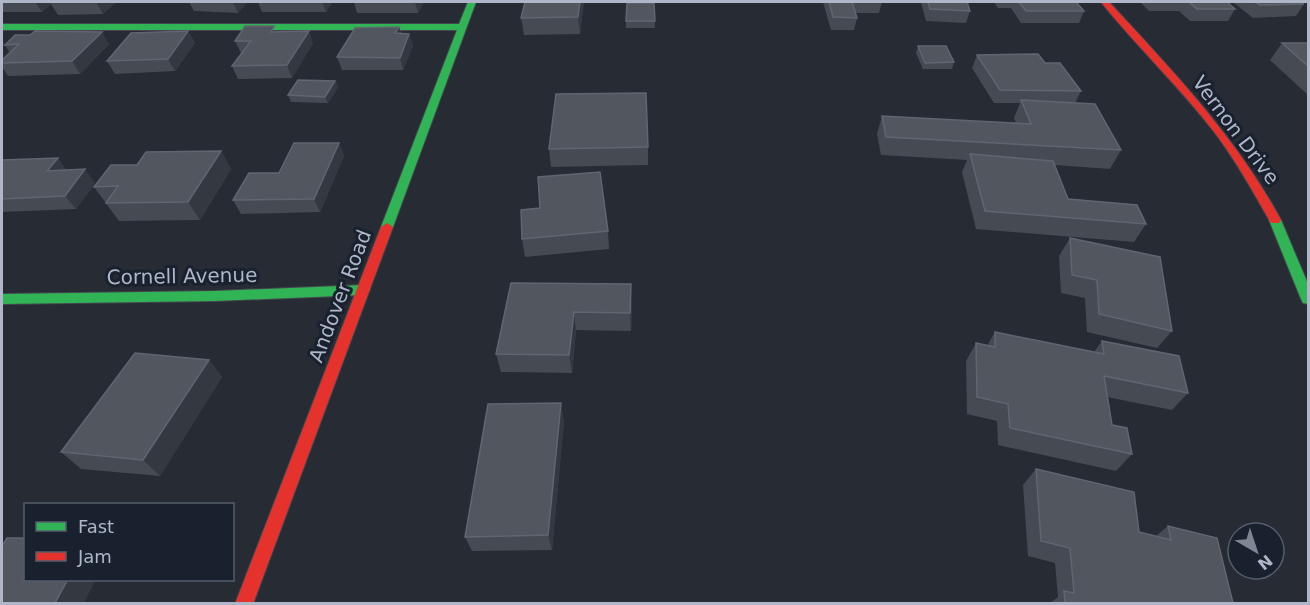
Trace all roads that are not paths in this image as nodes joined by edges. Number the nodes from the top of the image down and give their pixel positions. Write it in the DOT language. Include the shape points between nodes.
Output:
graph roads {
  1 [pos="472,2"];
  2 [pos="1105,2"];
  3 [pos="2,27"];
  4 [pos="463,27"];
  5 [pos="363,290"];
  6 [pos="2,299"];
  7 [pos="1308,299"];
  8 [pos="244,603"];
  1 -- 4 [label="street, Andover Road"];
  2 -- 7 [label="street, Vernon Drive" via="1241,161 1267,204"];
  3 -- 4 [label="street"];
  4 -- 5 [label="street, Andover Road"];
  5 -- 6 [label="street, Cornell Avenue"];
  5 -- 8 [label="street, Andover Road"];
}
